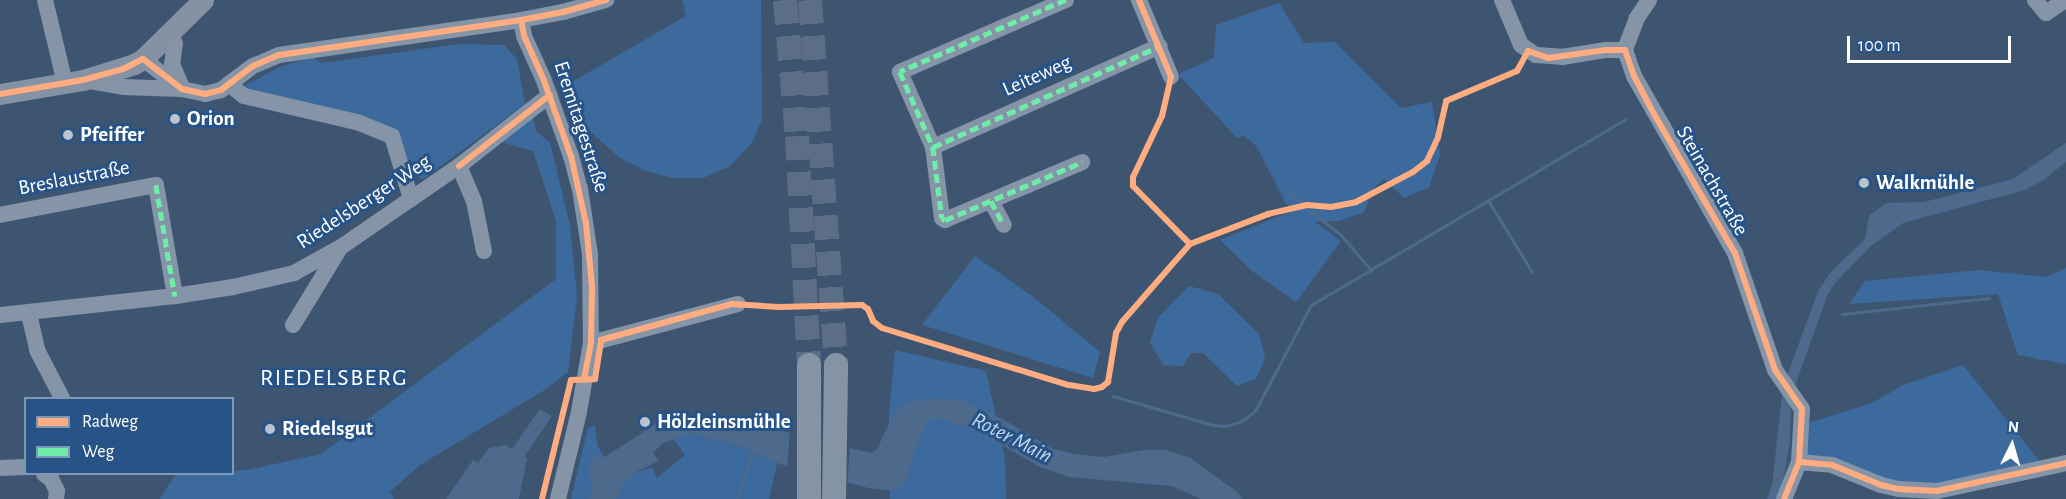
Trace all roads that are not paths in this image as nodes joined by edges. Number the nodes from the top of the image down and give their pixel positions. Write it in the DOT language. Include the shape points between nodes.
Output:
graph roads {
  1 [pos="45,0"];
  2 [pos="203,0"];
  3 [pos="606,0"];
  4 [pos="1066,0"];
  5 [pos="1139,0"];
  6 [pos="1502,0"];
  7 [pos="1649,0"];
  8 [pos="2035,0"];
  9 [pos="2065,0"];
  10 [pos="521,20"];
  11 [pos="175,43"];
  12 [pos="1160,46"];
  13 [pos="1625,50"];
  14 [pos="143,59"];
  15 [pos="1171,77"];
  16 [pos="74,82"];
  17 [pos="229,84"];
  18 [pos="182,89"];
  19 [pos="0,94"];
  20 [pos="550,95"];
  21 [pos="933,147"];
  22 [pos="1082,162"];
  23 [pos="459,166"];
  24 [pos="411,199"];
  25 [pos="991,201"];
  26 [pos="0,215"];
  27 [pos="1004,225"];
  28 [pos="341,247"];
  29 [pos="484,251"];
  30 [pos="175,296"];
  31 [pos="738,304"];
  32 [pos="29,314"];
  33 [pos="0,315"];
  34 [pos="293,325"];
  35 [pos="591,343"];
  36 [pos="809,365"];
  37 [pos="836,365"];
  38 [pos="61,397"];
  39 [pos="1799,462"];
  40 [pos="2066,463"];
  41 [pos="24,467"];
  42 [pos="0,468"];
  43 [pos="45,475"];
  44 [pos="809,497"];
  45 [pos="834,498"];
  46 [pos="57,499"];
  47 [pos="558,499"];
  48 [pos="1784,499"];
  1 -- 16 [label="street"];
  2 -- 14 [label="main road"];
  3 -- 10 [label="street"];
  4 -- 21 [label="street" via="900,72"];
  5 -- 12 [label="street"];
  6 -- 13 [label="street" via="1521,45 1536,55 1569,57"];
  7 -- 13 [label="street" via="1637,18"];
  8 -- 9 [label="street" via="2046,13"];
  10 -- 17 [label="street" via="292,52 266,60"];
  10 -- 20 [label="street, Eremitagestraße"];
  11 -- 18 [label="street" via="172,64"];
  12 -- 15 [label="street"];
  12 -- 21 [label="street, Leiteweg"];
  13 -- 39 [label="street, Steinachstraße" via="1634,76 1735,253 1775,370 1802,409"];
  14 -- 16 [label="main road" via="123,69"];
  14 -- 18 [label="street"];
  16 -- 18 [label="street"];
  16 -- 19 [label="main road"];
  17 -- 18 [label="street" via="205,94"];
  17 -- 24 [label="street" via="244,96 357,122 392,136"];
  20 -- 23 [label="street, Riedelsberger Weg"];
  20 -- 35 [label="street, Eremitagestraße" via="571,156 586,223 592,286"];
  21 -- 25 [label="street" via="942,218 949,220"];
  22 -- 25 [label="street"];
  23 -- 24 [label="street, Riedelsberger Weg"];
  23 -- 29 [label="street" via="474,201"];
  24 -- 28 [label="street, Riedelsberger Weg"];
  25 -- 27 [label="street"];
  26 -- 30 [label="street, Breslaustraße" via="156,185"];
  28 -- 30 [label="street, Riedelsberger Weg" via="294,273"];
  28 -- 34 [label="street"];
  30 -- 32 [label="street, Riedelsberger Weg"];
  31 -- 35 [label="street"];
  32 -- 33 [label="street, Riedelsberger Weg"];
  32 -- 38 [label="street" via="38,350"];
  35 -- 47 [label="street, Eremitagestraße"];
  36 -- 44 [label="highway"];
  37 -- 45 [label="highway"];
  39 -- 40 [label="street" via="1832,465 1899,489 1937,491"];
  39 -- 48 [label="street, Steinachstraße"];
  41 -- 42 [label="street"];
  43 -- 46 [label="street" via="57,491"];
}
